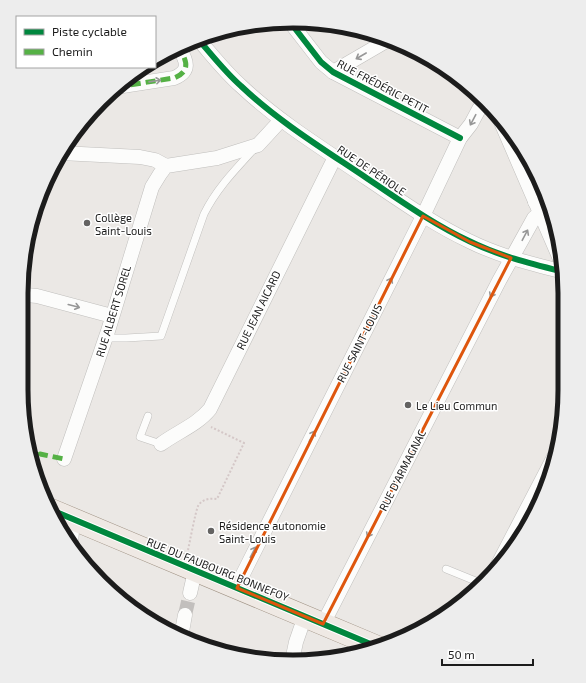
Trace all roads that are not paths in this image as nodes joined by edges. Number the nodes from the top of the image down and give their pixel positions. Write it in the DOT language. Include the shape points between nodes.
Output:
graph roads {
  1 [pos="295,28"];
  2 [pos="382,43"];
  3 [pos="202,44"];
  4 [pos="182,52"];
  5 [pos="333,72"];
  6 [pos="131,84"];
  7 [pos="481,107"];
  8 [pos="281,120"];
  9 [pos="460,138"];
  10 [pos="258,145"];
  11 [pos="513,146"];
  12 [pos="68,153"];
  13 [pos="335,157"];
  14 [pos="166,166"];
  15 [pos="541,204"];
  16 [pos="423,216"];
  17 [pos="551,232"];
  18 [pos="511,258"];
  19 [pos="557,270"];
  20 [pos="28,295"];
  21 [pos="112,316"];
  22 [pos="105,338"];
  23 [pos="148,416"];
  24 [pos="161,444"];
  25 [pos="64,459"];
  26 [pos="543,478"];
  27 [pos="59,514"];
  28 [pos="73,520"];
  29 [pos="72,535"];
  30 [pos="510,541"];
  31 [pos="446,568"];
  32 [pos="190,569"];
  33 [pos="476,581"];
  34 [pos="237,588"];
  35 [pos="190,593"];
  36 [pos="185,615"];
  37 [pos="314,620"];
  38 [pos="181,630"];
  39 [pos="370,644"];
  40 [pos="293,655"];
  1 -- 5 [label="street, RUE FRÉDÉRIC PETIT" via="321,62"];
  2 -- 5 [label="street, one-way"];
  3 -- 8 [label="street, RUE DE PÉRIOLE" via="240,85"];
  6 -- 4 [label="street, one-way" via="182,75 186,65"];
  5 -- 9 [label="street, RUE FRÉDÉRIC PETIT"];
  7 -- 9 [label="street, RUE SAINT-LOUIS, one-way"];
  8 -- 10 [label="street"];
  8 -- 13 [label="street, RUE DE PÉRIOLE"];
  9 -- 16 [label="street, RUE SAINT-LOUIS"];
  10 -- 14 [label="street" via="217,158"];
  10 -- 22 [label="lane" via="221,185 204,214 161,336"];
  11 -- 15 [label="street"];
  12 -- 14 [label="street" via="140,157 155,160"];
  13 -- 16 [label="street, RUE DE PÉRIOLE"];
  13 -- 24 [label="street, RUE JEAN AICARD" via="210,409 204,416"];
  14 -- 21 [label="street, RUE ALBERT SOREL" via="152,187"];
  15 -- 17 [label="street"];
  18 -- 15 [label="street, RUE D'ARMAGNAC, one-way"];
  16 -- 18 [label="street, RUE DE PÉRIOLE" via="470,242"];
  34 -- 16 [label="street, RUE SAINT-LOUIS, one-way"];
  18 -- 19 [label="street, RUE DE PÉRIOLE"];
  18 -- 37 [label="street, RUE D'ARMAGNAC, one-way"];
  20 -- 21 [label="street, one-way"];
  21 -- 22 [label="street, RUE ALBERT SOREL"];
  22 -- 25 [label="street, RUE ALBERT SOREL"];
  23 -- 24 [label="lane" via="140,438"];
  26 -- 30 [label="street"];
  27 -- 28 [label="main road, RUE DU FAUBOURG BONNEFOY"];
  28 -- 29 [label="street"];
  28 -- 32 [label="main road, RUE DU FAUBOURG BONNEFOY"];
  31 -- 33 [label="lane"];
  32 -- 34 [label="main road, RUE DU FAUBOURG BONNEFOY"];
  32 -- 35 [label="street"];
  34 -- 37 [label="main road, RUE DU FAUBOURG BONNEFOY"];
  36 -- 38 [label="street"];
  37 -- 39 [label="main road, RUE DU FAUBOURG BONNEFOY"];
  37 -- 40 [label="street, RUE D'ARMAGNAC" via="296,642"];
}
